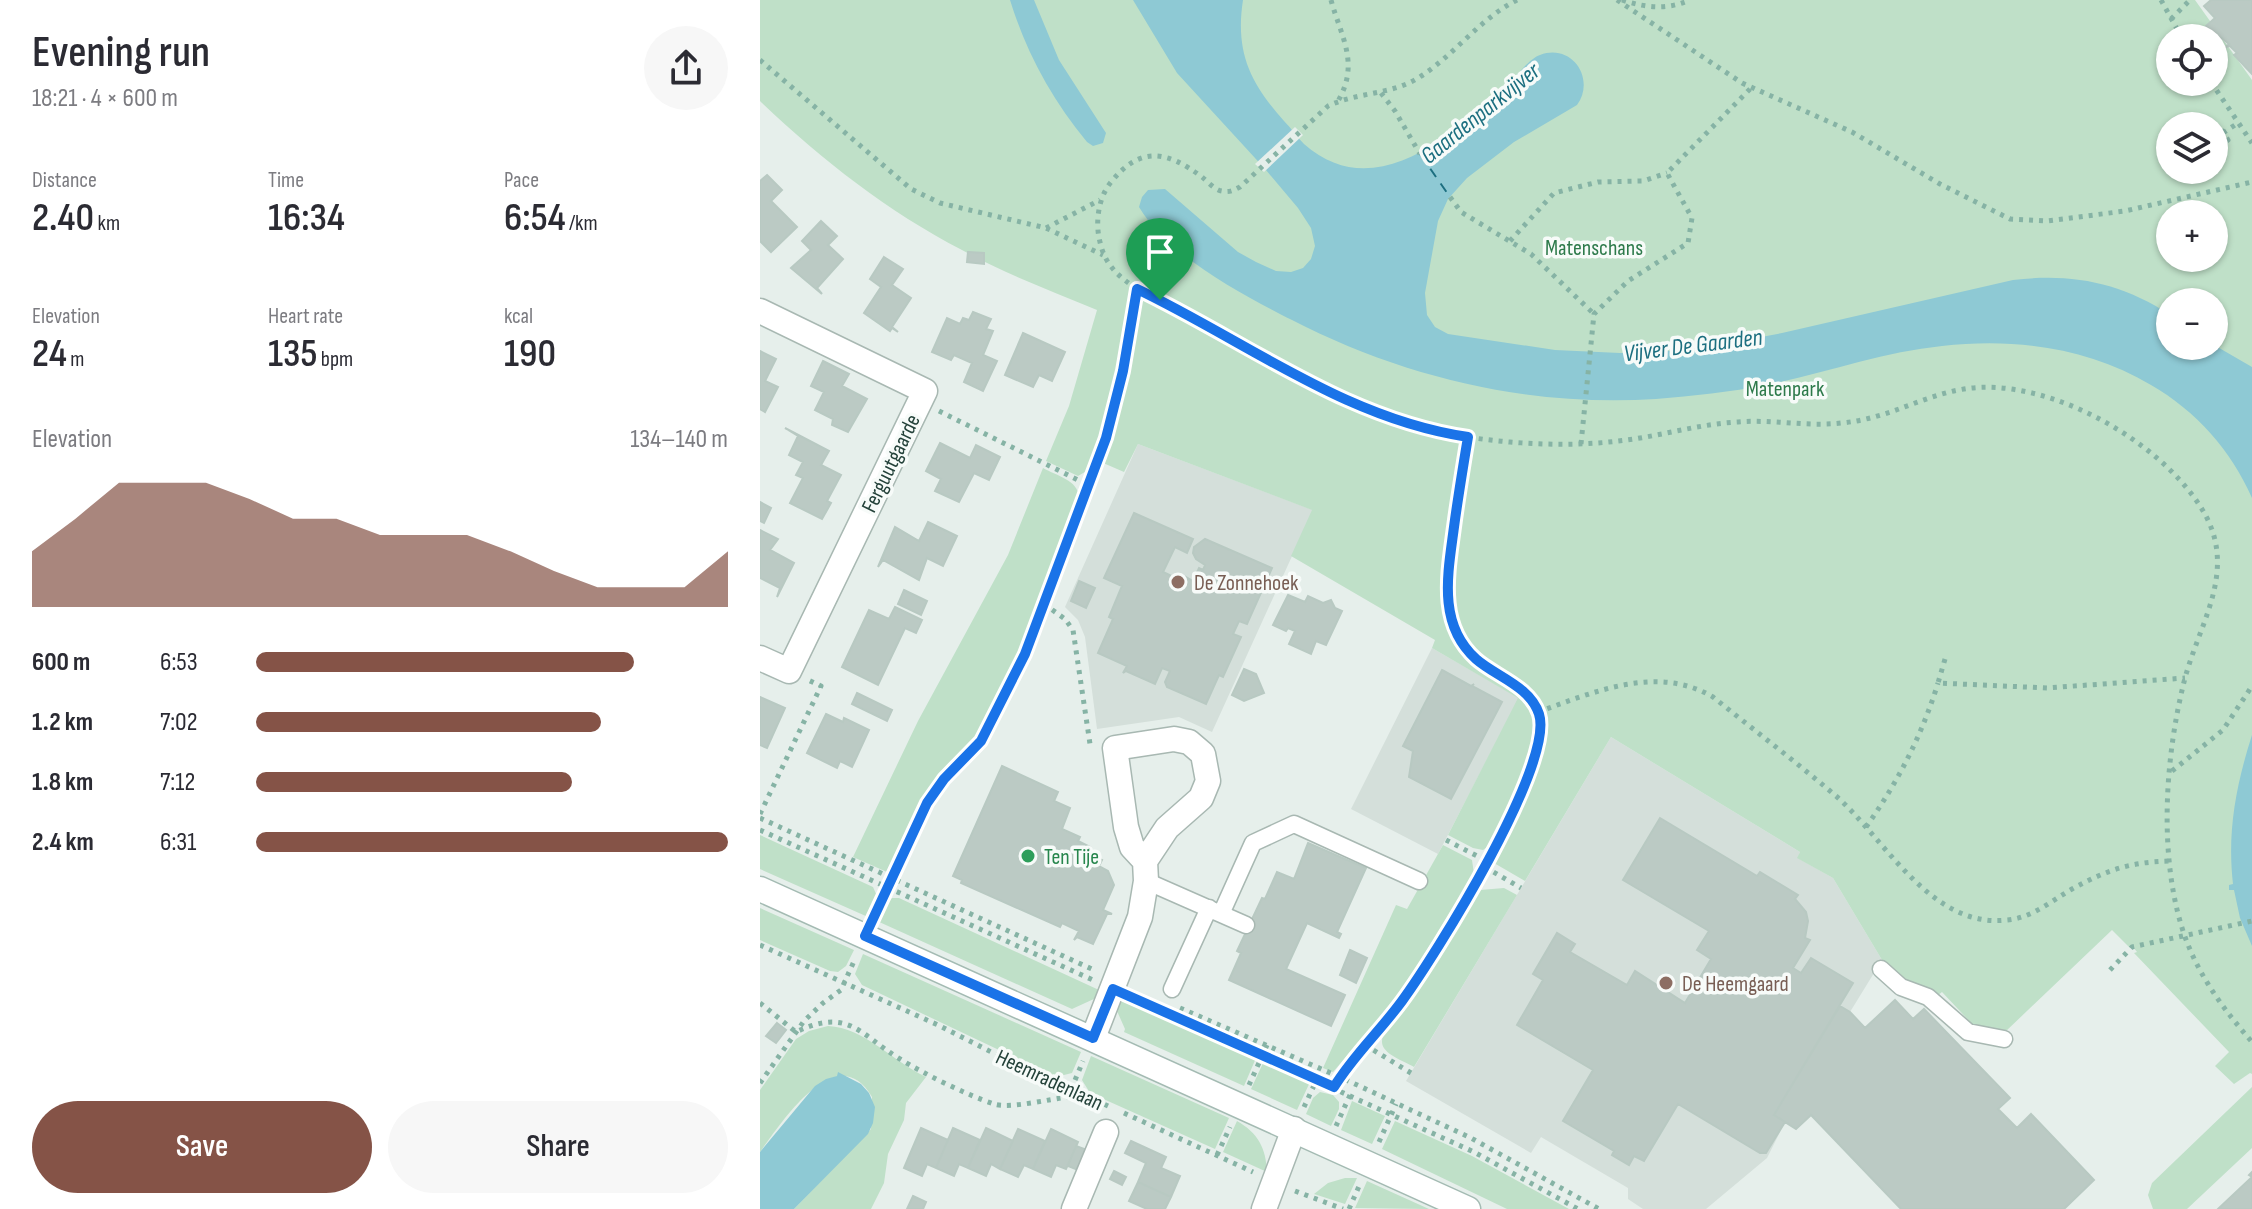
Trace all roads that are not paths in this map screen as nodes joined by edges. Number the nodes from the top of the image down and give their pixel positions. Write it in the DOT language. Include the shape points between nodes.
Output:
graph roads {
  1 [pos="760,311"];
  2 [pos="760,658"];
  3 [pos="1146,871"];
  4 [pos="1419,881"];
  5 [pos="760,889"];
  6 [pos="1215,911"];
  7 [pos="1246,925"];
  8 [pos="1881,969"];
  9 [pos="1172,989"];
  10 [pos="1093,1038"];
  11 [pos="2004,1039"];
  12 [pos="1294,1129"];
  13 [pos="1106,1132"];
  14 [pos="1074,1209"];
  15 [pos="1264,1209"];
  16 [pos="1468,1209"];
  1 -- 2 [label="street, Ferguutgaarde" via="925,391 789,671"];
  3 -- 3 [label="street" via="1167,828 1201,798 1208,781 1197,747 1181,739 1115,748 1126,827"];
  3 -- 6 [label="lane"];
  3 -- 10 [label="street" via="1140,917"];
  4 -- 6 [label="lane" via="1294,824 1253,843"];
  5 -- 10 [label="street"];
  6 -- 7 [label="lane"];
  6 -- 9 [label="lane"];
  8 -- 11 [label="lane" via="1901,987 1928,997 1968,1032"];
  10 -- 12 [label="street"];
  12 -- 15 [label="street"];
  12 -- 16 [label="street"];
  13 -- 14 [label="street"];
}
